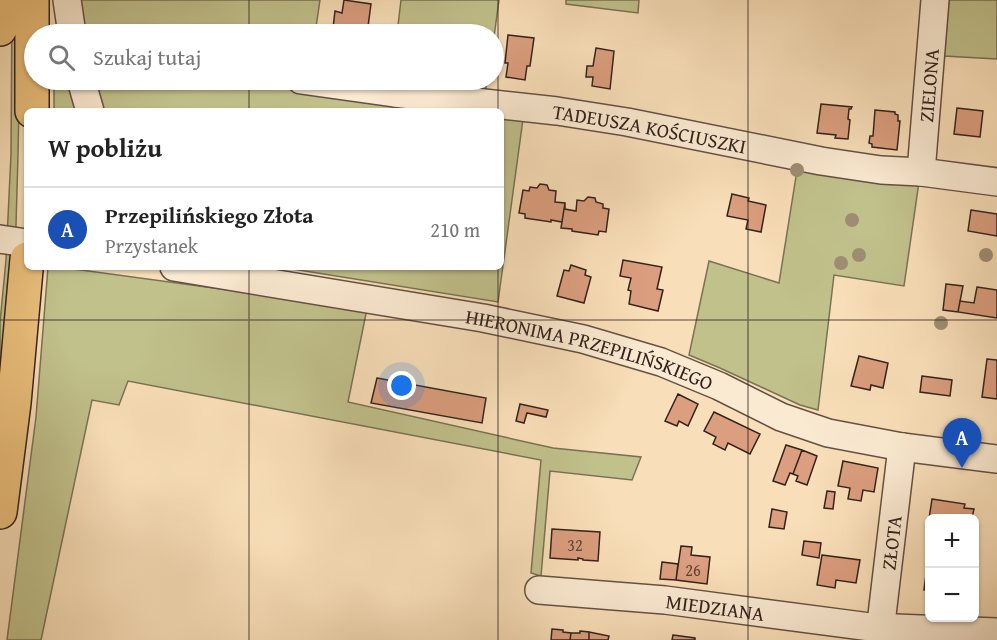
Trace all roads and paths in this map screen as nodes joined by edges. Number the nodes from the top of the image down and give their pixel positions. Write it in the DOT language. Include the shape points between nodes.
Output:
graph roads {
  1 [pos="0,0"];
  2 [pos="32,0"];
  3 [pos="67,0"];
  4 [pos="935,0"];
  5 [pos="32,24"];
  6 [pos="71,24"];
  7 [pos="0,29"];
  8 [pos="32,90"];
  9 [pos="84,90"];
  10 [pos="373,90"];
  11 [pos="32,108"];
  12 [pos="89,108"];
  13 [pos="921,172"];
  14 [pos="997,182"];
  15 [pos="0,239"];
  16 [pos="24,243"];
  17 [pos="26,270"];
  18 [pos="192,270"];
  19 [pos="902,447"];
  20 [pos="997,459"];
  21 [pos="0,512"];
  22 [pos="539,590"];
  23 [pos="997,632"];
  24 [pos="880,634"];
  1 -- 7 [label="highway"];
  2 -- 5 [label="highway"];
  3 -- 6 [label="street"];
  4 -- 13 [label="street, ZIELONA"];
  8 -- 11 [label="highway"];
  9 -- 12 [label="street"];
  10 -- 13 [label="street, TADEUSZA KOŚCIUSZKI" via="580,114 821,160"];
  13 -- 14 [label="street, TADEUSZA KOŚCIUSZKI"];
  15 -- 16 [label="street"];
  17 -- 21 [label="highway"];
  18 -- 19 [label="street, HIERONIMA PRZEPILIŃSKIEGO" via="472,316 583,339 661,362 805,426"];
  19 -- 20 [label="street, HIERONIMA PRZEPILIŃSKIEGO"];
  19 -- 24 [label="street, ZŁOTA"];
  22 -- 24 [label="street, MIEDZIANA" via="665,600 870,627"];
  23 -- 24 [label="street, MIEDZIANA"];
}
